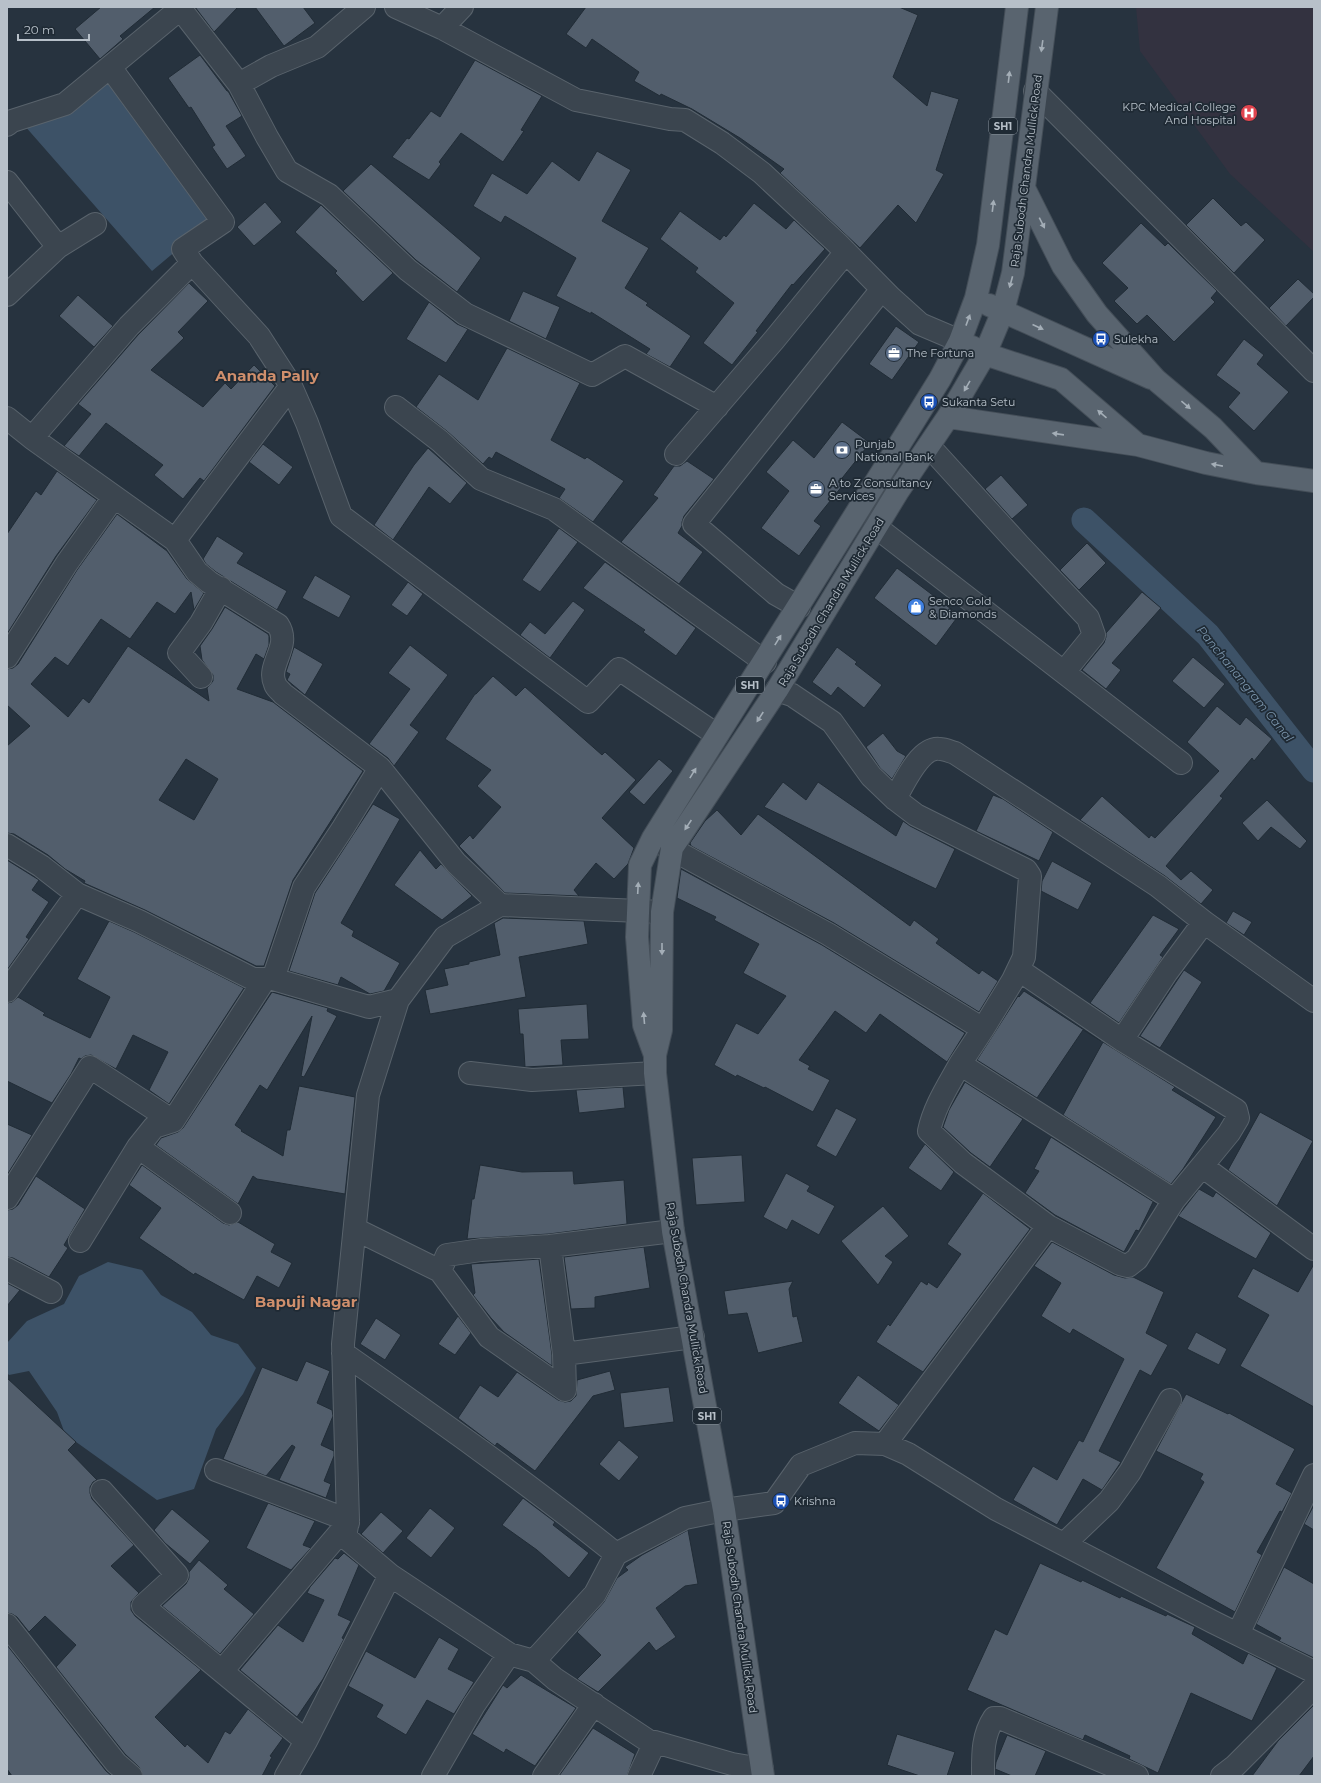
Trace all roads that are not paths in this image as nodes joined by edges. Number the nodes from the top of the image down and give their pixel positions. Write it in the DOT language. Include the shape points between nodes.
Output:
graph roads {
  1 [pos="364,7"];
  2 [pos="396,7"];
  3 [pos="462,7"];
  4 [pos="1017,7"];
  5 [pos="1047,7"];
  6 [pos="179,8"];
  7 [pos="442,28"];
  8 [pos="110,67"];
  9 [pos="239,84"];
  10 [pos="1035,91"];
  11 [pos="7,125"];
  12 [pos="7,182"];
  13 [pos="1024,188"];
  14 [pos="95,224"];
  15 [pos="58,247"];
  16 [pos="846,252"];
  17 [pos="192,263"];
  18 [pos="882,290"];
  19 [pos="7,295"];
  20 [pos="976,298"];
  21 [pos="1003,311"];
  22 [pos="960,341"];
  23 [pos="985,354"];
  24 [pos="1314,371"];
  25 [pos="1156,380"];
  26 [pos="291,386"];
  27 [pos="396,407"];
  28 [pos="717,407"];
  29 [pos="948,417"];
  30 [pos="7,418"];
  31 [pos="32,438"];
  32 [pos="1138,445"];
  33 [pos="929,446"];
  34 [pos="676,454"];
  35 [pos="1256,473"];
  36 [pos="1314,480"];
  37 [pos="114,497"];
  38 [pos="876,527"];
  39 [pos="175,540"];
  40 [pos="221,588"];
  41 [pos="799,607"];
  42 [pos="7,657"];
  43 [pos="765,662"];
  44 [pos="1064,672"];
  45 [pos="201,677"];
  46 [pos="777,690"];
  47 [pos="717,735"];
  48 [pos="1181,763"];
  49 [pos="380,768"];
  50 [pos="895,799"];
  51 [pos="653,838"];
  52 [pos="7,845"];
  53 [pos="672,848"];
  54 [pos="77,894"];
  55 [pos="500,905"];
  56 [pos="637,911"];
  57 [pos="662,912"];
  58 [pos="1204,922"];
  59 [pos="1019,970"];
  60 [pos="269,979"];
  61 [pos="7,991"];
  62 [pos="398,1000"];
  63 [pos="1314,1001"];
  64 [pos="983,1029"];
  65 [pos="1122,1040"];
  66 [pos="655,1064"];
  67 [pos="960,1064"];
  68 [pos="470,1073"];
  69 [pos="173,1121"];
  70 [pos="138,1147"];
  71 [pos="1202,1166"];
  72 [pos="7,1198"];
  73 [pos="1174,1200"];
  74 [pos="230,1213"];
  75 [pos="1048,1226"];
  76 [pos="354,1229"];
  77 [pos="674,1231"];
  78 [pos="80,1241"];
  79 [pos="550,1246"];
  80 [pos="1314,1249"];
  81 [pos="7,1269"];
  82 [pos="440,1271"];
  83 [pos="50,1292"];
  84 [pos="693,1337"];
  85 [pos="343,1353"];
  86 [pos="564,1354"];
  87 [pos="1170,1400"];
  88 [pos="885,1444"];
  89 [pos="216,1470"];
  90 [pos="1314,1475"];
  91 [pos="102,1491"];
  92 [pos="724,1510"];
  93 [pos="348,1522"];
  94 [pos="1064,1544"];
  95 [pos="616,1554"];
  96 [pos="390,1575"];
  97 [pos="7,1625"];
  98 [pos="1238,1634"];
  99 [pos="509,1654"];
  100 [pos="534,1661"];
  101 [pos="222,1671"];
  102 [pos="1314,1672"];
  103 [pos="1314,1686"];
  104 [pos="594,1704"];
  105 [pos="306,1741"];
  106 [pos="655,1742"];
  107 [pos="763,1773"];
  108 [pos="131,1776"];
  109 [pos="286,1776"];
  110 [pos="433,1776"];
  111 [pos="544,1776"];
  112 [pos="639,1776"];
  113 [pos="984,1776"];
  114 [pos="1136,1776"];
  115 [pos="1222,1776"];
  1 -- 9 [label="street" via="317,47 271,66"];
  2 -- 7 [label="street"];
  3 -- 7 [label="street"];
  20 -- 4 [label="main road, Raja Subodh Chandra Mullick Road / SH1, one-way" via="988,245"];
  5 -- 10 [label="main road, Raja Subodh Chandra Mullick Road / SH1, one-way"];
  6 -- 8 [label="street"];
  6 -- 9 [label="street"];
  7 -- 16 [label="street" via="576,100 685,120 722,143 762,173"];
  8 -- 11 [label="street" via="65,104 12,121"];
  8 -- 17 [label="street" via="223,222 182,249"];
  9 -- 28 [label="street" via="287,171 329,195 408,270 465,314 592,375 625,356"];
  10 -- 13 [label="main road, Raja Subodh Chandra Mullick Road / SH1"];
  10 -- 24 [label="street"];
  12 -- 15 [label="street"];
  13 -- 21 [label="main road, Raja Subodh Chandra Mullick Road / SH1, one-way" via="1013,273"];
  13 -- 25 [label="main road, one-way" via="1064,266 1097,314"];
  14 -- 15 [label="street"];
  15 -- 19 [label="street"];
  16 -- 18 [label="street"];
  16 -- 28 [label="street"];
  17 -- 26 [label="street" via="259,336"];
  17 -- 31 [label="street" via="129,326"];
  18 -- 22 [label="street" via="920,324"];
  18 -- 41 [label="street" via="694,524 776,594"];
  20 -- 21 [label="main road"];
  22 -- 20 [label="main road, Raja Subodh Chandra Mullick Road / SH1, one-way"];
  21 -- 23 [label="main road, Raja Subodh Chandra Mullick Road / SH1"];
  21 -- 25 [label="main road, one-way"];
  22 -- 23 [label="main road"];
  22 -- 41 [label="main road, Raja Subodh Chandra Mullick Road / SH1" via="940,379"];
  23 -- 29 [label="main road, Raja Subodh Chandra Mullick Road / SH1, one-way"];
  32 -- 23 [label="main road, one-way" via="1062,379"];
  25 -- 35 [label="main road, one-way" via="1213,428"];
  26 -- 39 [label="street"];
  26 -- 47 [label="street" via="341,516 588,702 619,669"];
  27 -- 43 [label="street" via="440,441 481,478 554,509"];
  28 -- 34 [label="street"];
  32 -- 29 [label="main road, one-way"];
  29 -- 33 [label="main road, Raja Subodh Chandra Mullick Road / SH1"];
  30 -- 31 [label="street"];
  31 -- 37 [label="street"];
  35 -- 32 [label="main road, one-way"];
  33 -- 38 [label="main road, Raja Subodh Chandra Mullick Road / SH1"];
  33 -- 44 [label="street" via="1088,618 1094,635"];
  35 -- 36 [label="main road"];
  37 -- 39 [label="street"];
  37 -- 42 [label="street" via="67,563"];
  38 -- 44 [label="street"];
  38 -- 46 [label="main road, Raja Subodh Chandra Mullick Road / SH1"];
  39 -- 40 [label="street" via="197,572"];
  40 -- 45 [label="street" via="180,653"];
  40 -- 49 [label="street" via="278,625 282,632 283,638 273,676 275,685 283,694"];
  43 -- 41 [label="main road, Raja Subodh Chandra Mullick Road / SH1, one-way"];
  43 -- 47 [label="main road, Raja Subodh Chandra Mullick Road / SH1"];
  44 -- 48 [label="street"];
  46 -- 50 [label="street" via="792,695 832,722 871,776"];
  46 -- 53 [label="main road, Raja Subodh Chandra Mullick Road / SH1, one-way"];
  51 -- 47 [label="main road, Raja Subodh Chandra Mullick Road / SH1, one-way"];
  49 -- 55 [label="street" via="456,863"];
  49 -- 60 [label="street" via="304,886"];
  50 -- 58 [label="street" via="918,761 927,752 939,748 955,754 1158,886"];
  50 -- 59 [label="street" via="916,815 1026,870 1030,876 1024,956"];
  51 -- 53 [label="street"];
  56 -- 51 [label="main road, Raja Subodh Chandra Mullick Road / SH1, one-way" via="640,865"];
  52 -- 54 [label="street" via="41,866"];
  53 -- 57 [label="main road, Raja Subodh Chandra Mullick Road / SH1"];
  53 -- 64 [label="street" via="828,934"];
  54 -- 60 [label="street" via="138,921 253,979"];
  54 -- 61 [label="street"];
  55 -- 56 [label="street"];
  55 -- 62 [label="street" via="445,937"];
  56 -- 57 [label="street"];
  66 -- 56 [label="main road, Raja Subodh Chandra Mullick Road / SH1, one-way" via="644,1025"];
  57 -- 66 [label="main road, Raja Subodh Chandra Mullick Road / SH1, one-way" via="661,1030"];
  58 -- 63 [label="street"];
  58 -- 65 [label="street"];
  59 -- 64 [label="street"];
  59 -- 65 [label="street"];
  60 -- 62 [label="street" via="369,1007"];
  60 -- 69 [label="street"];
  62 -- 76 [label="street" via="368,1095"];
  64 -- 67 [label="street"];
  65 -- 71 [label="street" via="1236,1110 1238,1118 1229,1133"];
  66 -- 68 [label="street" via="532,1080"];
  66 -- 77 [label="main road, Raja Subodh Chandra Mullick Road / SH1"];
  67 -- 73 [label="street"];
  67 -- 75 [label="street" via="939,1102 928,1131 963,1162"];
  69 -- 70 [label="street" via="154,1127"];
  69 -- 72 [label="street" via="90,1068"];
  70 -- 74 [label="street"];
  70 -- 78 [label="street"];
  71 -- 73 [label="street"];
  71 -- 80 [label="street"];
  73 -- 75 [label="street" via="1137,1259 1128,1266"];
  75 -- 88 [label="street"];
  76 -- 82 [label="street"];
  76 -- 85 [label="street"];
  77 -- 79 [label="street"];
  77 -- 84 [label="main road, Raja Subodh Chandra Mullick Road / SH1"];
  79 -- 82 [label="street" via="481,1250 447,1255"];
  79 -- 86 [label="street"];
  81 -- 83 [label="street"];
  82 -- 86 [label="street" via="489,1337 565,1390"];
  84 -- 86 [label="street"];
  84 -- 92 [label="main road, Raja Subodh Chandra Mullick Road / SH1"];
  85 -- 93 [label="street"];
  85 -- 95 [label="street" via="485,1453"];
  87 -- 94 [label="street" via="1130,1472 1109,1501"];
  88 -- 92 [label="street" via="856,1444 831,1452 801,1465 774,1503"];
  88 -- 94 [label="street" via="908,1454 996,1509"];
  89 -- 93 [label="street"];
  90 -- 98 [label="street"];
  91 -- 101 [label="street" via="177,1575 143,1606"];
  92 -- 95 [label="street" via="685,1518"];
  92 -- 107 [label="main road, Raja Subodh Chandra Mullick Road / SH1"];
  93 -- 96 [label="street" via="345,1537"];
  93 -- 101 [label="street"];
  94 -- 98 [label="street"];
  95 -- 100 [label="street" via="595,1594"];
  96 -- 99 [label="street"];
  96 -- 105 [label="street"];
  97 -- 108 [label="street" via="116,1763"];
  98 -- 102 [label="street"];
  99 -- 100 [label="street"];
  99 -- 110 [label="street" via="474,1705"];
  100 -- 104 [label="street" via="555,1679"];
  101 -- 105 [label="street"];
  103 -- 115 [label="street"];
  104 -- 106 [label="street" via="653,1744"];
  104 -- 111 [label="street"];
  105 -- 109 [label="street"];
  106 -- 107 [label="street"];
  106 -- 112 [label="street"];
  113 -- 114 [label="street" via="986,1731 994,1718 1000,1718"];
}
